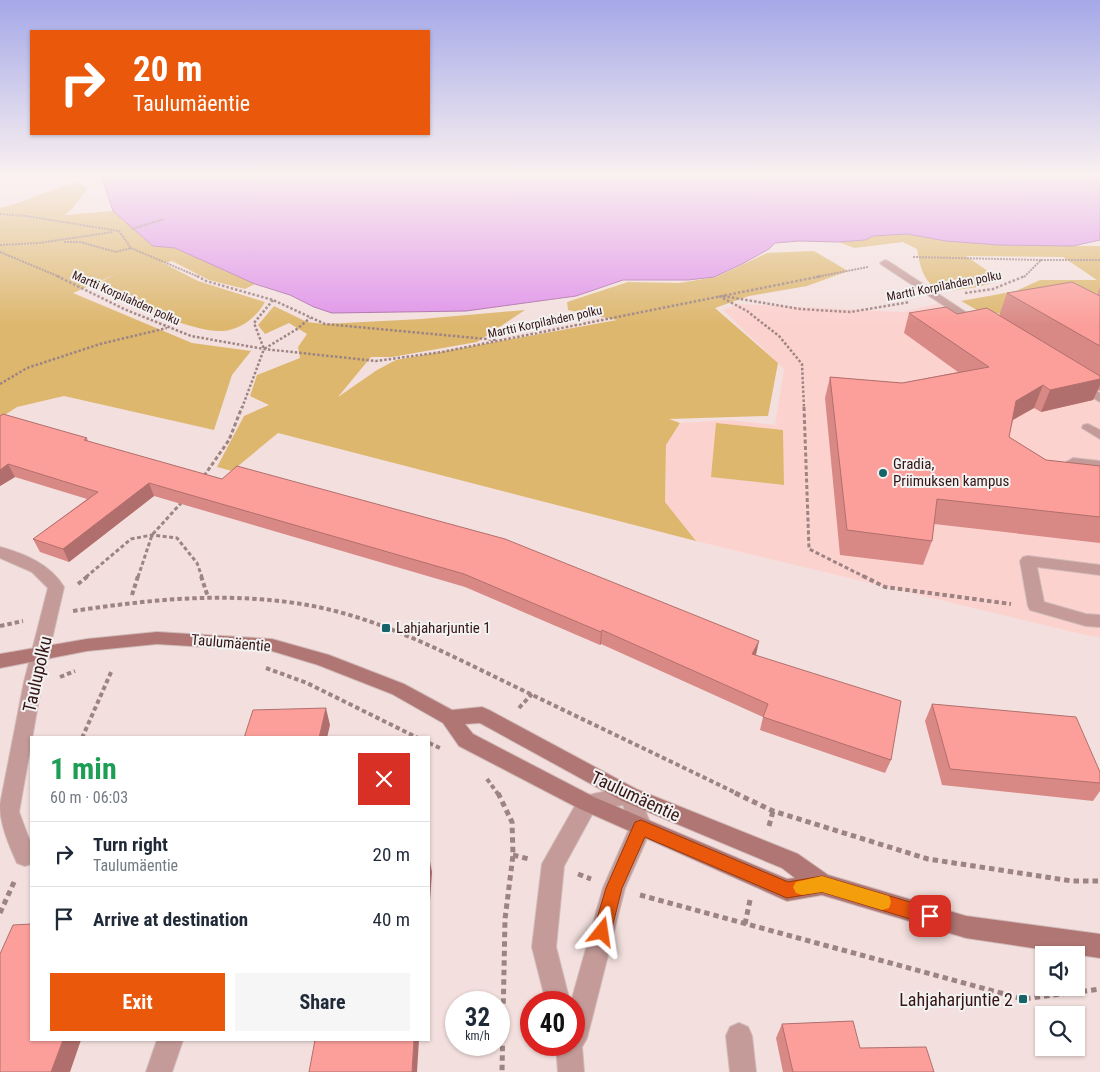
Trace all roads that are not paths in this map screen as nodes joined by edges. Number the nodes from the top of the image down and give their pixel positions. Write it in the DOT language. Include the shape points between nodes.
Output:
graph roads {
  1 [pos="885,263"];
  2 [pos="985,327"];
  3 [pos="1067,378"];
  4 [pos="1100,398"];
  5 [pos="1088,428"];
  6 [pos="1100,436"];
  7 [pos="1073,462"];
  8 [pos="1100,465"];
  9 [pos="0,552"];
  10 [pos="1100,570"];
  11 [pos="1100,621"];
  12 [pos="42,653"];
  13 [pos="0,662"];
  14 [pos="450,718"];
  15 [pos="629,795"];
  16 [pos="587,802"];
  17 [pos="5,813"];
  18 [pos="641,828"];
  19 [pos="25,856"];
  20 [pos="822,884"];
  21 [pos="1100,946"];
  22 [pos="555,991"];
  23 [pos="585,997"];
  24 [pos="739,1036"];
  25 [pos="170,1041"];
  26 [pos="159,1072"];
  27 [pos="743,1072"];
  1 -- 2 [label="street"];
  3 -- 4 [label="street"];
  5 -- 6 [label="street"];
  7 -- 8 [label="street"];
  9 -- 12 [label="street, Taulupolku" via="45,572 56,587"];
  10 -- 11 [label="street" via="1028,561 1036,606"];
  12 -- 13 [label="main road, Taulumäentie"];
  12 -- 14 [label="main road, Taulumäentie" via="157,638 272,646 323,660 398,689"];
  12 -- 17 [label="street, Taulupolku"];
  14 -- 15 [label="main road, Taulumäentie" via="482,716"];
  14 -- 16 [label="main road, Taulumäentie" via="466,740"];
  15 -- 16 [label="street"];
  15 -- 18 [label="street"];
  15 -- 20 [label="main road, Taulumäentie" via="790,861"];
  16 -- 18 [label="main road, Taulumäentie"];
  16 -- 22 [label="street" via="553,864 544,947"];
  17 -- 19 [label="street, Taulupolku"];
  18 -- 20 [label="main road, Taulumäentie" via="787,890"];
  18 -- 23 [label="street" via="614,888"];
  20 -- 21 [label="main road, Taulumäentie" via="966,927"];
  24 -- 27 [label="street"];
  25 -- 26 [label="street"];
}
